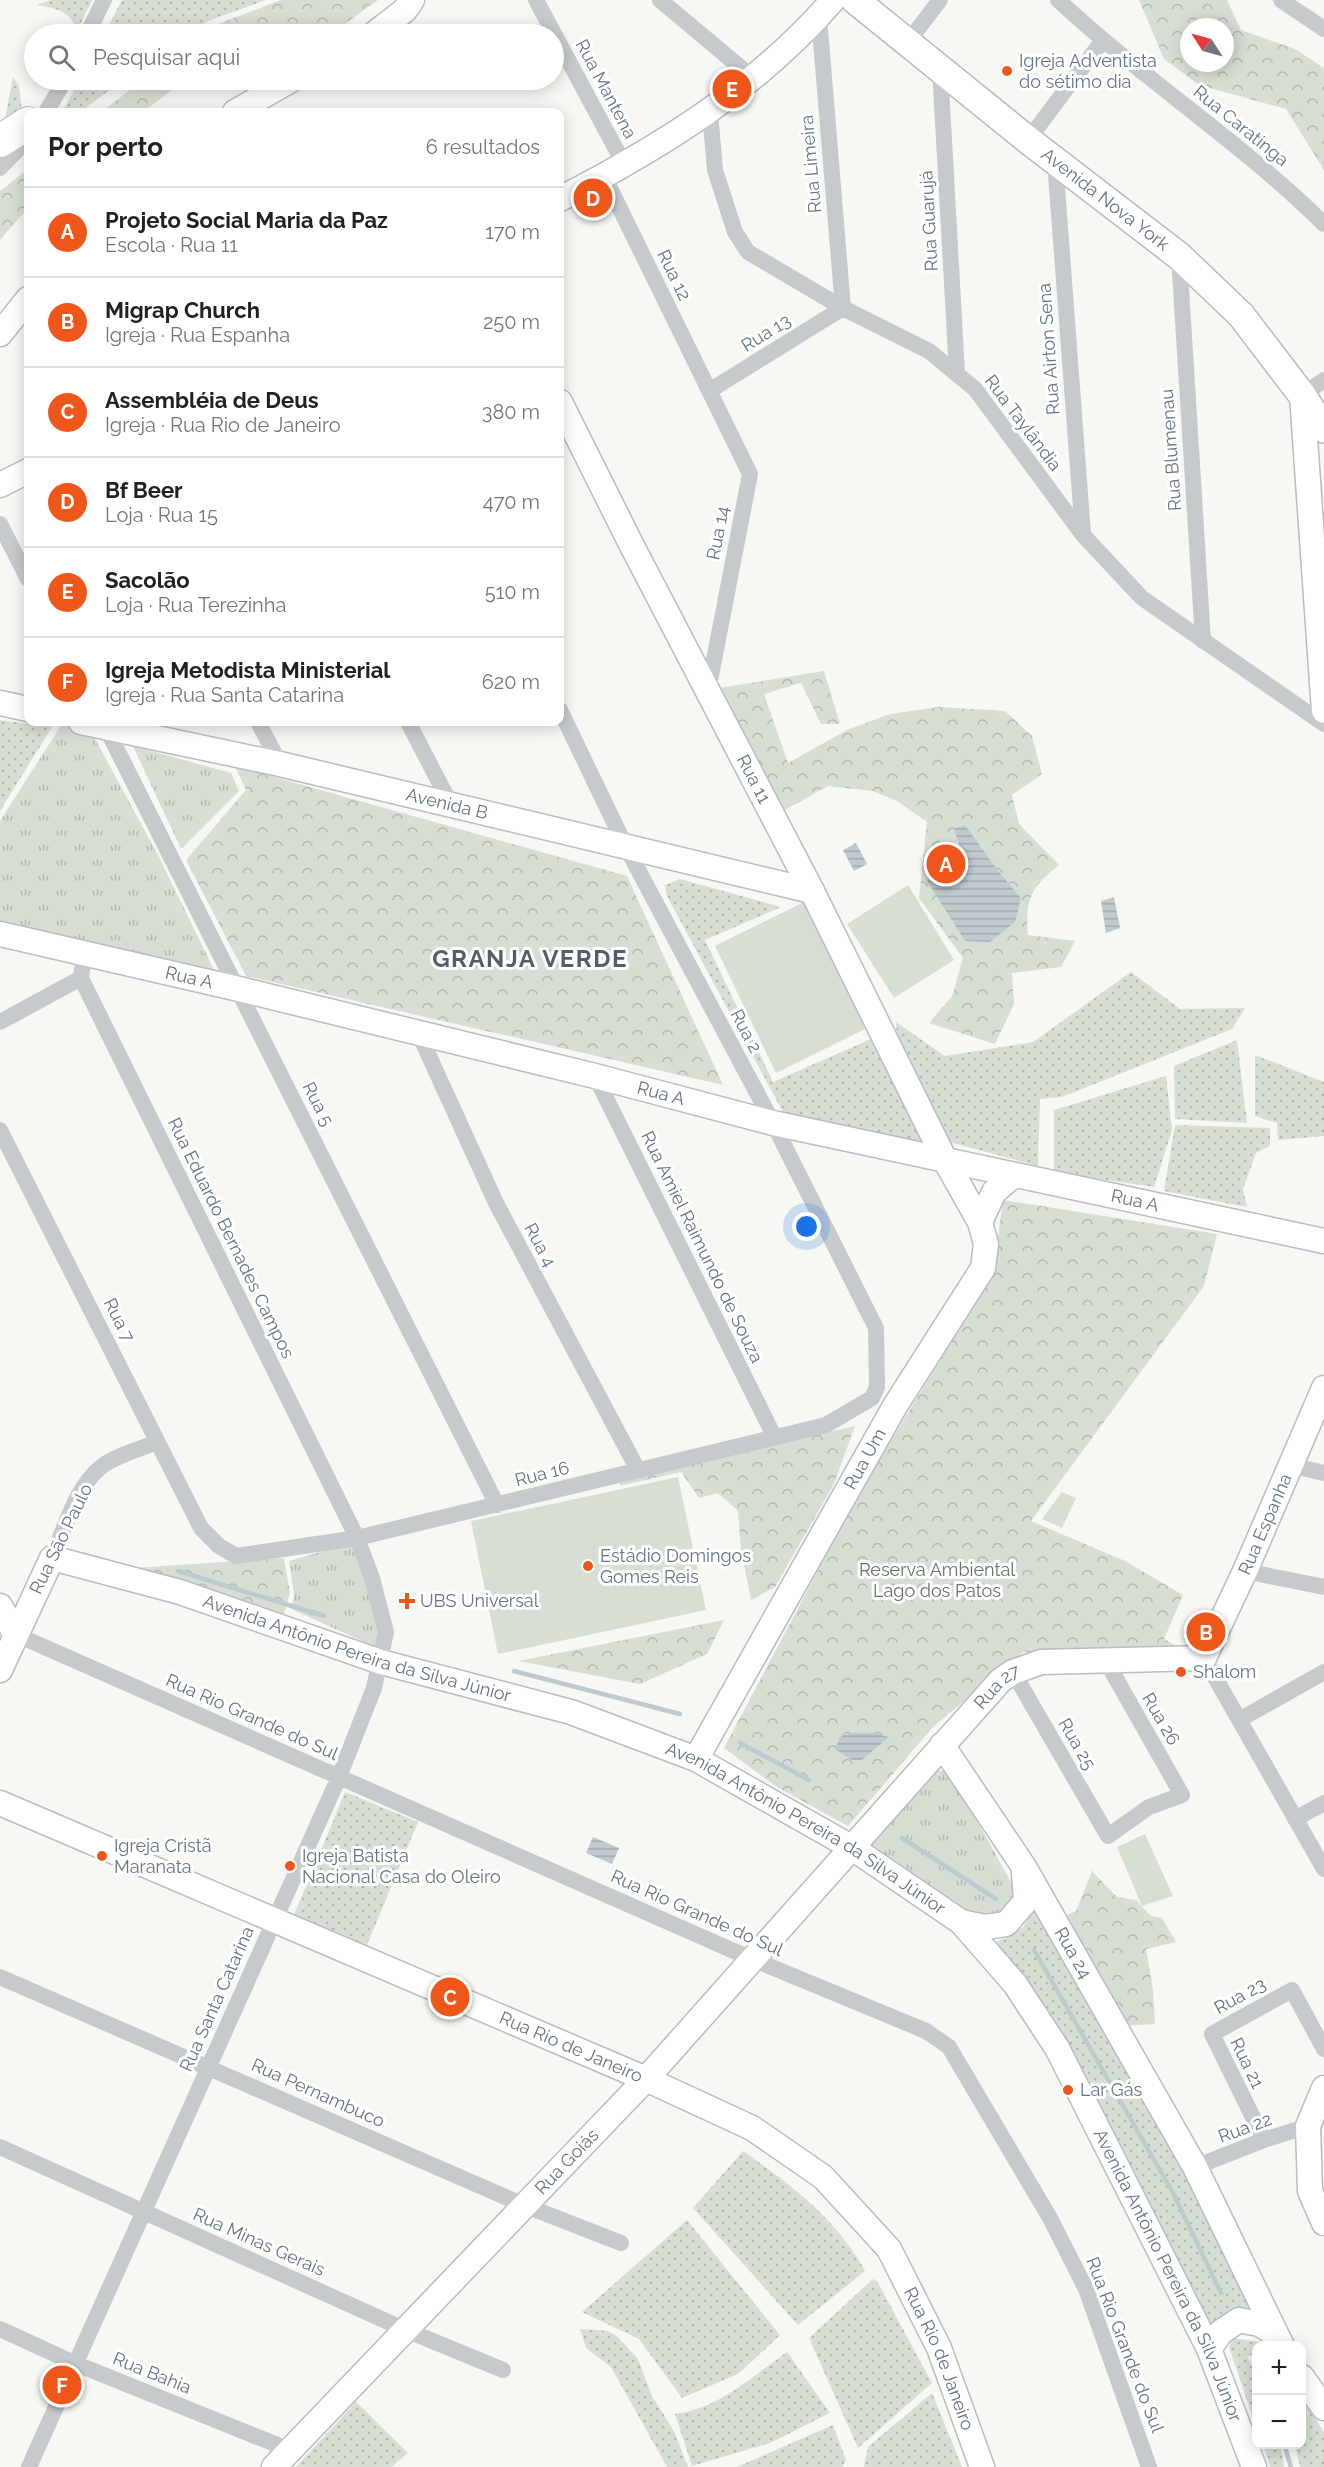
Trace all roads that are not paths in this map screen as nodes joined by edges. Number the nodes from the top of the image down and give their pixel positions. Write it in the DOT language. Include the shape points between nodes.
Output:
graph roads {
  1 [pos="104,0"];
  2 [pos="412,0"];
  3 [pos="536,0"];
  4 [pos="660,0"];
  5 [pos="855,0"];
  6 [pos="940,0"];
  7 [pos="1281,0"];
  8 [pos="1067,3"];
  9 [pos="826,8"];
  10 [pos="1320,22"];
  11 [pos="92,24"];
  12 [pos="387,24"];
  13 [pos="547,24"];
  14 [pos="1103,40"];
  15 [pos="908,42"];
  16 [pos="564,61"];
  17 [pos="940,68"];
  18 [pos="753,78"];
  19 [pos="59,90"];
  20 [pos="274,90"];
  21 [pos="48,108"];
  22 [pos="242,108"];
  23 [pos="710,112"];
  24 [pos="24,126"];
  25 [pos="1028,140"];
  26 [pos="0,141"];
  27 [pos="24,143"];
  28 [pos="1055,161"];
  29 [pos="0,168"];
  30 [pos="615,171"];
  31 [pos="564,197"];
  32 [pos="1324,224"];
  33 [pos="1179,256"];
  34 [pos="24,304"];
  35 [pos="843,308"];
  36 [pos="0,334"];
  37 [pos="957,372"];
  38 [pos="1324,380"];
  39 [pos="709,391"];
  40 [pos="1302,395"];
  41 [pos="564,410"];
  42 [pos="1324,429"];
  43 [pos="24,473"];
  44 [pos="0,486"];
  45 [pos="0,524"];
  46 [pos="1083,535"];
  47 [pos="24,571"];
  48 [pos="1203,641"];
  49 [pos="708,691"];
  50 [pos="0,703"];
  51 [pos="24,708"];
  52 [pos="1324,711"];
  53 [pos="564,718"];
  54 [pos="1324,724"];
  55 [pos="105,726"];
  56 [pos="113,726"];
  57 [pos="260,726"];
  58 [pos="410,726"];
  59 [pos="280,764"];
  60 [pos="451,805"];
  61 [pos="626,847"];
  62 [pos="812,891"];
  63 [pos="0,934"];
  64 [pos="84,953"];
  65 [pos="81,978"];
  66 [pos="239,989"];
  67 [pos="0,1022"];
  68 [pos="419,1034"];
  69 [pos="596,1076"];
  70 [pos="773,1123"];
  71 [pos="0,1130"];
  72 [pos="945,1160"];
  73 [pos="1014,1175"];
  74 [pos="980,1222"];
  75 [pos="1324,1241"];
  76 [pos="1324,1388"];
  77 [pos="872,1398"];
  78 [pos="895,1406"];
  79 [pos="774,1436"];
  80 [pos="157,1442"];
  81 [pos="1290,1464"];
  82 [pos="638,1470"];
  83 [pos="1324,1473"];
  84 [pos="497,1505"];
  85 [pos="201,1528"];
  86 [pos="357,1538"];
  87 [pos="52,1558"];
  88 [pos="1245,1571"];
  89 [pos="1324,1587"];
  90 [pos="0,1606"];
  91 [pos="8,1631"];
  92 [pos="1204,1658"];
  93 [pos="1106,1661"];
  94 [pos="381,1662"];
  95 [pos="0,1670"];
  96 [pos="1013,1672"];
  97 [pos="1324,1672"];
  98 [pos="1239,1720"];
  99 [pos="942,1745"];
  100 [pos="696,1759"];
  101 [pos="339,1777"];
  102 [pos="0,1803"];
  103 [pos="1324,1803"];
  104 [pos="1295,1819"];
  105 [pos="1108,1836"];
  106 [pos="851,1847"];
  107 [pos="1024,1867"];
  108 [pos="1324,1869"];
  109 [pos="274,1918"];
  110 [pos="961,1922"];
  111 [pos="752,1959"];
  112 [pos="0,1977"];
  113 [pos="1212,2034"];
  114 [pos="1324,2049"];
  115 [pos="208,2066"];
  116 [pos="646,2079"];
  117 [pos="1324,2088"];
  118 [pos="1308,2126"];
  119 [pos="1264,2140"];
  120 [pos="0,2147"];
  121 [pos="1195,2167"];
  122 [pos="1317,2187"];
  123 [pos="526,2206"];
  124 [pos="144,2211"];
  125 [pos="1324,2223"];
  126 [pos="621,2242"];
  127 [pos="0,2328"];
  128 [pos="406,2330"];
  129 [pos="1278,2339"];
  130 [pos="1209,2349"];
  131 [pos="74,2363"];
  132 [pos="503,2370"];
  133 [pos="1306,2383"];
  134 [pos="1324,2408"];
  135 [pos="282,2459"];
  136 [pos="1248,2465"];
  137 [pos="29,2467"];
  138 [pos="982,2467"];
  139 [pos="1149,2467"];
  1 -- 11 [label="street"];
  2 -- 12 [label="street"];
  3 -- 13 [label="street, Rua Mantena"];
  4 -- 18 [label="street"];
  5 -- 15 [label="main road, Avenida Nova York"];
  6 -- 15 [label="street"];
  7 -- 10 [label="street"];
  8 -- 14 [label="street, Rua Caratinga"];
  9 -- 18 [label="street"];
  9 -- 35 [label="street, Rua Limeira"];
  14 -- 25 [label="street"];
  14 -- 32 [label="street, Rua Caratinga" via="1290,191"];
  15 -- 17 [label="main road, Avenida Nova York"];
  16 -- 30 [label="street, Rua Mantena"];
  17 -- 25 [label="main road, Avenida Nova York"];
  17 -- 37 [label="street, Rua Guarujá"];
  18 -- 23 [label="street"];
  19 -- 21 [label="street"];
  20 -- 22 [label="street"];
  23 -- 30 [label="street"];
  23 -- 35 [label="street, Rua Taylândia" via="714,170 735,232 748,252"];
  24 -- 26 [label="highway"];
  25 -- 28 [label="main road, Avenida Nova York"];
  27 -- 29 [label="street"];
  28 -- 33 [label="main road, Avenida Nova York"];
  28 -- 46 [label="street, Rua Airton Sena"];
  30 -- 31 [label="street"];
  30 -- 39 [label="street, Rua 12"];
  33 -- 40 [label="main road, Avenida Nova York" via="1240,315"];
  33 -- 48 [label="street, Rua Blumenau"];
  34 -- 36 [label="street"];
  35 -- 37 [label="street, Rua Taylândia" via="928,351"];
  35 -- 39 [label="street, Rua 13"];
  37 -- 46 [label="street, Rua Taylândia" via="975,389"];
  38 -- 40 [label="street"];
  39 -- 49 [label="street, Rua 14" via="750,474"];
  40 -- 42 [label="main road, Avenida Nova York"];
  40 -- 52 [label="street"];
  41 -- 49 [label="street, Rua 11"];
  43 -- 44 [label="street"];
  45 -- 47 [label="street"];
  46 -- 48 [label="street, Rua Taylândia" via="1142,598"];
  48 -- 54 [label="street, Rua Taylândia"];
  49 -- 62 [label="street, Rua 11"];
  50 -- 51 [label="street"];
  53 -- 61 [label="street, Rua 2"];
  55 -- 66 [label="street, Rua 5"];
  56 -- 59 [label="street, Avenida B"];
  57 -- 59 [label="street"];
  58 -- 60 [label="street"];
  59 -- 60 [label="street, Avenida B"];
  60 -- 61 [label="street, Avenida B"];
  61 -- 62 [label="street, Avenida B"];
  61 -- 70 [label="street, Rua 2"];
  62 -- 72 [label="street, Rua 11"];
  63 -- 64 [label="street, Rua A"];
  64 -- 65 [label="street"];
  64 -- 66 [label="street, Rua A"];
  65 -- 67 [label="street"];
  65 -- 86 [label="street, Rua Eduardo Bernades Campos"];
  66 -- 68 [label="street, Rua A"];
  66 -- 84 [label="street, Rua 5"];
  68 -- 69 [label="street, Rua A"];
  68 -- 82 [label="street, Rua 4" via="496,1203"];
  69 -- 70 [label="street, Rua A"];
  69 -- 79 [label="street, Rua Amiel Raimundo de Souza"];
  70 -- 72 [label="street, Rua A"];
  70 -- 77 [label="street, Rua 2" via="876,1328 878,1377"];
  71 -- 80 [label="street, Rua 7"];
  72 -- 73 [label="street, Rua A"];
  72 -- 74 [label="street, Rua Um"];
  73 -- 74 [label="street" via="994,1192"];
  73 -- 75 [label="street, Rua A"];
  74 -- 78 [label="street, Rua Um" via="986,1244 983,1268"];
  76 -- 81 [label="street, Rua Espanha"];
  77 -- 78 [label="street"];
  77 -- 79 [label="street, Rua 16" via="826,1425"];
  78 -- 100 [label="street, Rua Um"];
  79 -- 82 [label="street, Rua 16"];
  80 -- 85 [label="street, Rua 7"];
  80 -- 87 [label="street, Rua São Paulo" via="103,1465 90,1478"];
  81 -- 83 [label="street"];
  81 -- 88 [label="street, Rua Espanha"];
  82 -- 84 [label="street, Rua 16"];
  84 -- 86 [label="street, Rua 16"];
  85 -- 86 [label="street, Rua 16" via="219,1546 237,1556"];
  86 -- 94 [label="street, Rua Santa Catarina" via="386,1632"];
  87 -- 91 [label="street, Rua São Paulo"];
  87 -- 94 [label="street, Avenida Antônio Pereira da Silva Júnior" via="180,1592"];
  88 -- 89 [label="street"];
  88 -- 92 [label="street, Rua Espanha"];
  90 -- 91 [label="street"];
  91 -- 95 [label="street, Rua São Paulo"];
  91 -- 101 [label="street, Rua Rio Grande do Sul"];
  92 -- 93 [label="street, Rua 27"];
  92 -- 98 [label="street"];
  93 -- 96 [label="street, Rua 27" via="1041,1662"];
  93 -- 105 [label="street, Rua 26" via="1182,1795 1149,1807"];
  94 -- 100 [label="street, Avenida Antônio Pereira da Silva Júnior" via="571,1712"];
  94 -- 101 [label="street, Rua Santa Catarina"];
  96 -- 99 [label="street, Rua 27" via="1000,1680"];
  96 -- 105 [label="street, Rua 25"];
  97 -- 98 [label="street"];
  98 -- 104 [label="street"];
  99 -- 106 [label="street, Rua 27"];
  99 -- 107 [label="street, Rua 24"];
  100 -- 106 [label="street, Avenida Antônio Pereira da Silva Júnior"];
  101 -- 109 [label="street, Rua Santa Catarina"];
  101 -- 111 [label="street, Rua Rio Grande do Sul"];
  102 -- 109 [label="street, Rua Rio de Janeiro"];
  103 -- 104 [label="street"];
  104 -- 108 [label="street"];
  106 -- 110 [label="street, Avenida Antônio Pereira da Silva Júnior"];
  106 -- 111 [label="street, Rua Goiás"];
  107 -- 110 [label="street" via="1026,1901 1006,1924 985,1928"];
  107 -- 121 [label="street, Rua 24"];
  109 -- 115 [label="street, Rua Santa Catarina"];
  109 -- 116 [label="street, Rua Rio de Janeiro"];
  110 -- 130 [label="street, Avenida Antônio Pereira da Silva Júnior" via="1015,1984 1057,2048"];
  111 -- 116 [label="street, Rua Goiás"];
  111 -- 139 [label="street, Rua Rio Grande do Sul" via="926,2031 949,2047 1050,2218 1086,2289"];
  112 -- 115 [label="street, Rua Pernambuco"];
  113 -- 114 [label="street, Rua 23" via="1292,1990"];
  113 -- 119 [label="street, Rua 21"];
  115 -- 123 [label="street, Rua Pernambuco"];
  115 -- 124 [label="street, Rua Santa Catarina"];
  116 -- 123 [label="street, Rua Goiás"];
  116 -- 138 [label="street, Rua Rio de Janeiro" via="752,2128 824,2177 889,2249 939,2348"];
  117 -- 118 [label="street"];
  118 -- 119 [label="street, Rua 22"];
  118 -- 122 [label="street"];
  119 -- 121 [label="street, Rua 22"];
  120 -- 124 [label="street, Rua Minas Gerais"];
  121 -- 129 [label="street, Rua 24"];
  122 -- 125 [label="street"];
  123 -- 126 [label="street, Rua Pernambuco"];
  123 -- 128 [label="street, Rua Goiás"];
  124 -- 128 [label="street, Rua Minas Gerais"];
  124 -- 131 [label="street, Rua Santa Catarina"];
  127 -- 131 [label="street, Rua Bahia"];
  128 -- 132 [label="street, Rua Minas Gerais"];
  128 -- 135 [label="street, Rua Goiás"];
  129 -- 130 [label="street" via="1259,2324 1239,2320 1221,2332"];
  130 -- 136 [label="street, Avenida Antônio Pereira da Silva Júnior"];
  131 -- 135 [label="street, Rua Bahia"];
  131 -- 137 [label="street, Rua Santa Catarina"];
  133 -- 134 [label="street"];
}
